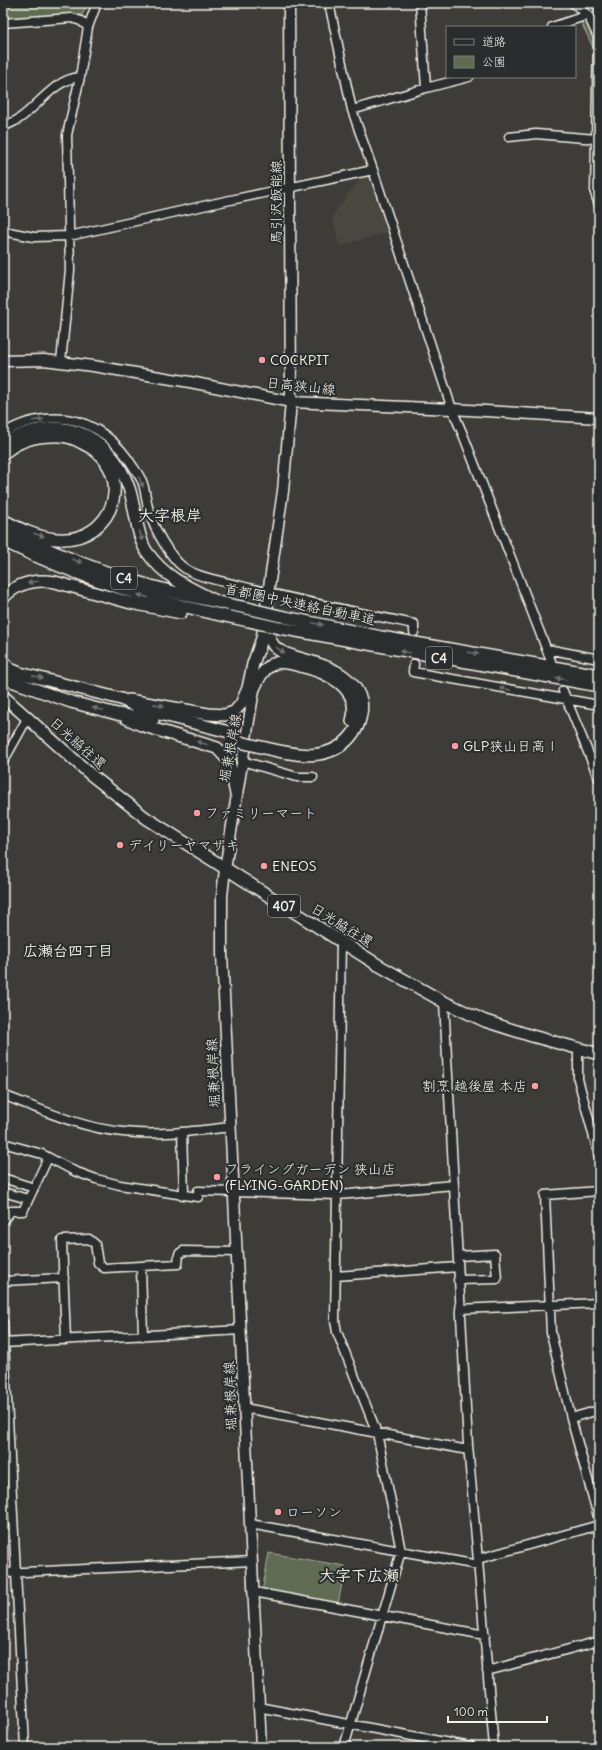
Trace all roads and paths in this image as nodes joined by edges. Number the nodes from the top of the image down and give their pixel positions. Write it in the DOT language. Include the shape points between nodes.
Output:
graph roads {
  1 [pos="97,3"];
  2 [pos="289,3"];
  3 [pos="329,3"];
  4 [pos="420,3"];
  5 [pos="573,3"];
  6 [pos="588,15"];
  7 [pos="3,23"];
  8 [pos="555,26"];
  9 [pos="88,27"];
  10 [pos="80,76"];
  11 [pos="465,78"];
  12 [pos="426,88"];
  13 [pos="352,110"];
  14 [pos="3,127"];
  15 [pos="509,137"];
  16 [pos="596,139"];
  17 [pos="373,170"];
  18 [pos="290,187"];
  19 [pos="599,205"];
  20 [pos="3,230"];
  21 [pos="69,236"];
  22 [pos="3,361"];
  23 [pos="61,362"];
  24 [pos="291,402"];
  25 [pos="452,409"];
  26 [pos="599,418"];
  27 [pos="3,434"];
  28 [pos="3,444"];
  29 [pos="3,454"];
  30 [pos="3,520"];
  31 [pos="3,529"];
  32 [pos="3,541"];
  33 [pos="268,597"];
  34 [pos="3,598"];
  35 [pos="218,602"];
  36 [pos="249,623"];
  37 [pos="414,632"];
  38 [pos="261,641"];
  39 [pos="547,650"];
  40 [pos="599,659"];
  41 [pos="552,660"];
  42 [pos="414,664"];
  43 [pos="5,669"];
  44 [pos="599,675"];
  45 [pos="599,686"];
  46 [pos="253,691"];
  47 [pos="563,691"];
  48 [pos="3,696"];
  49 [pos="121,699"];
  50 [pos="567,700"];
  51 [pos="599,705"];
  52 [pos="117,714"];
  53 [pos="28,717"];
  54 [pos="232,737"];
  55 [pos="257,743"];
  56 [pos="242,761"];
  57 [pos="3,762"];
  58 [pos="313,777"];
  59 [pos="599,779"];
  60 [pos="236,794"];
  61 [pos="225,869"];
  62 [pos="341,940"];
  63 [pos="444,1002"];
  64 [pos="578,1048"];
  65 [pos="599,1054"];
  66 [pos="3,1095"];
  67 [pos="230,1127"];
  68 [pos="182,1132"];
  69 [pos="3,1143"];
  70 [pos="599,1156"];
  71 [pos="48,1158"];
  72 [pos="3,1178"];
  73 [pos="454,1185"];
  74 [pos="34,1188"];
  75 [pos="599,1191"];
  76 [pos="3,1192"];
  77 [pos="233,1192"];
  78 [pos="338,1194"];
  79 [pos="184,1195"];
  80 [pos="28,1199"];
  81 [pos="3,1220"];
  82 [pos="236,1252"];
  83 [pos="458,1256"];
  84 [pos="141,1267"];
  85 [pos="458,1267"];
  86 [pos="336,1276"];
  87 [pos="64,1278"];
  88 [pos="458,1280"];
  89 [pos="3,1281"];
  90 [pos="599,1303"];
  91 [pos="550,1305"];
  92 [pos="460,1308"];
  93 [pos="3,1322"];
  94 [pos="241,1330"];
  95 [pos="143,1336"];
  96 [pos="66,1340"];
  97 [pos="4,1343"];
  98 [pos="244,1408"];
  99 [pos="599,1410"];
  100 [pos="571,1418"];
  101 [pos="377,1433"];
  102 [pos="468,1450"];
  103 [pos="599,1520"];
  104 [pos="250,1524"];
  105 [pos="599,1525"];
  106 [pos="401,1551"];
  107 [pos="252,1561"];
  108 [pos="478,1562"];
  109 [pos="16,1572"];
  110 [pos="3,1573"];
  111 [pos="254,1592"];
  112 [pos="383,1615"];
  113 [pos="485,1635"];
  114 [pos="599,1641"];
  115 [pos="487,1671"];
  116 [pos="258,1707"];
  117 [pos="350,1724"];
  118 [pos="25,1747"];
  119 [pos="261,1747"];
  120 [pos="344,1747"];
  121 [pos="471,1747"];
  122 [pos="494,1747"];
  1 -- 9 [label="street"];
  2 -- 18 [label="main road, 馬引沢飯能線"];
  3 -- 13 [label="street"];
  4 -- 12 [label="street"];
  5 -- 6 [label="street"];
  6 -- 8 [label="street"];
  6 -- 16 [label="street" via="598,37"];
  7 -- 9 [label="street" via="72,18"];
  9 -- 10 [label="street"];
  10 -- 14 [label="street" via="70,77 40,99 20,118"];
  10 -- 21 [label="street" via="67,135"];
  11 -- 12 [label="street"];
  12 -- 13 [label="street"];
  13 -- 17 [label="street"];
  15 -- 16 [label="street" via="536,134"];
  16 -- 19 [label="street" via="595,193"];
  17 -- 18 [label="street"];
  17 -- 25 [label="street"];
  18 -- 21 [label="street"];
  18 -- 24 [label="main road, 馬引沢飯能線"];
  20 -- 21 [label="street" via="34,237"];
  21 -- 23 [label="street" via="70,270"];
  22 -- 23 [label="main road, 日高狭山線"];
  23 -- 24 [label="main road, 日高狭山線" via="190,382"];
  24 -- 25 [label="main road, 日高狭山線"];
  24 -- 33 [label="main road, 堀兼根岸線" via="283,491"];
  25 -- 26 [label="main road, 日高狭山線"];
  25 -- 39 [label="street"];
  27 -- 33 [label="street, one-way" via="14,426 30,420 52,418 70,420 94,428 110,438 125,454 142,481 150,514 161,541 183,566 203,576"];
  28 -- 35 [label="highway, one-way" via="18,435 46,428 67,429 90,438 108,451 120,465 130,489 146,551 161,570 177,582"];
  30 -- 29 [label="highway, one-way" via="51,538 82,536 102,523 110,510 115,487 109,466 99,453 72,438 42,436 10,447"];
  31 -- 35 [label="highway, 首都圏中央連絡自動車道 / C4, one-way" via="62,556 122,577"];
  36 -- 32 [label="highway, 首都圏中央連絡自動車道 / C4, one-way" via="134,593 64,569"];
  33 -- 37 [label="street" via="414,624"];
  33 -- 38 [label="main road, 堀兼根岸線"];
  33 -- 55 [label="highway, one-way" via="270,636 274,645 287,654 326,666 348,679 361,702 357,728 350,739 325,753 313,756 294,755"];
  36 -- 34 [label="highway, one-way" via="157,609 55,582 34,581 20,585"];
  35 -- 44 [label="highway, 首都圏中央連絡自動車道 / C4, one-way, bridge" via="381,637"];
  45 -- 36 [label="highway, 首都圏中央連絡自動車道 / C4, one-way, bridge"];
  38 -- 46 [label="main road, 堀兼根岸線"];
  49 -- 38 [label="highway, one-way" via="208,714 225,715 234,712 242,704"];
  39 -- 40 [label="street"];
  39 -- 41 [label="street"];
  50 -- 42 [label="street, one-way" via="413,672"];
  43 -- 49 [label="highway, one-way"];
  52 -- 43 [label="highway, one-way" via="64,699"];
  46 -- 55 [label="highway" via="266,669 274,663 283,663 308,668 338,680 353,699 354,715 350,728 344,737 326,748 292,748"];
  46 -- 56 [label="main road, 堀兼根岸線"];
  47 -- 50 [label="street"];
  48 -- 53 [label="highway, 日光脇往還 / 407"];
  49 -- 54 [label="highway" via="144,710"];
  50 -- 51 [label="street"];
  50 -- 59 [label="street"];
  52 -- 54 [label="highway"];
  60 -- 52 [label="highway, one-way" via="229,761 217,748 141,725"];
  53 -- 57 [label="street"];
  53 -- 61 [label="highway, 日光脇往還 / 407" via="122,800"];
  54 -- 55 [label="highway"];
  56 -- 58 [label="street" via="297,777"];
  56 -- 60 [label="main road, 堀兼根岸線"];
  60 -- 61 [label="main road, 堀兼根岸線"];
  61 -- 62 [label="highway, 日光脇往還 / 407"];
  61 -- 67 [label="main road, 堀兼根岸線" via="222,896 222,954"];
  62 -- 63 [label="highway, 日光脇往還 / 407" via="378,965"];
  62 -- 78 [label="street"];
  63 -- 64 [label="highway, 日光脇往還 / 407" via="514,1031"];
  63 -- 73 [label="street"];
  64 -- 65 [label="highway, 日光脇往還 / 407"];
  64 -- 70 [label="street" via="578,1079"];
  66 -- 68 [label="street" via="66,1120 104,1129 142,1134"];
  67 -- 68 [label="street"];
  67 -- 77 [label="main road, 堀兼根岸線"];
  68 -- 79 [label="street"];
  69 -- 71 [label="street"];
  71 -- 74 [label="street"];
  71 -- 79 [label="street" via="96,1179"];
  72 -- 74 [label="street"];
  73 -- 78 [label="street"];
  73 -- 83 [label="street"];
  74 -- 80 [label="street"];
  75 -- 91 [label="street" via="545,1195"];
  76 -- 80 [label="street"];
  77 -- 78 [label="street"];
  77 -- 79 [label="street" via="198,1191 198,1197"];
  77 -- 82 [label="main road, 堀兼根岸線"];
  78 -- 86 [label="street"];
  80 -- 81 [label="street" via="22,1211 11,1211"];
  82 -- 84 [label="street" via="183,1251 179,1254 178,1264"];
  82 -- 94 [label="main road, 堀兼根岸線"];
  83 -- 85 [label="street"];
  83 -- 88 [label="street" via="496,1254 496,1278"];
  84 -- 87 [label="street" via="104,1268 98,1263 95,1244 89,1239 62,1240"];
  84 -- 95 [label="street"];
  85 -- 86 [label="street"];
  85 -- 88 [label="street"];
  86 -- 101 [label="street" via="337,1332"];
  87 -- 89 [label="street"];
  87 -- 96 [label="street"];
  88 -- 92 [label="street"];
  90 -- 91 [label="street"];
  91 -- 92 [label="street"];
  91 -- 100 [label="street" via="551,1333"];
  92 -- 102 [label="street"];
  93 -- 97 [label="street"];
  94 -- 95 [label="street"];
  94 -- 98 [label="main road, 堀兼根岸線"];
  95 -- 96 [label="street"];
  96 -- 97 [label="street"];
  97 -- 109 [label="street"];
  98 -- 101 [label="street"];
  98 -- 104 [label="main road, 堀兼根岸線"];
  99 -- 100 [label="street"];
  100 -- 103 [label="street"];
  101 -- 102 [label="street"];
  101 -- 106 [label="street"];
  102 -- 108 [label="street"];
  104 -- 106 [label="street"];
  104 -- 107 [label="main road, 堀兼根岸線"];
  105 -- 108 [label="street"];
  106 -- 108 [label="street"];
  106 -- 112 [label="street"];
  107 -- 109 [label="street"];
  107 -- 111 [label="main road, 堀兼根岸線"];
  108 -- 113 [label="street"];
  109 -- 110 [label="street"];
  109 -- 118 [label="street"];
  111 -- 112 [label="street"];
  111 -- 116 [label="main road, 堀兼根岸線"];
  112 -- 113 [label="street"];
  112 -- 117 [label="street"];
  113 -- 115 [label="street"];
  114 -- 115 [label="street"];
  115 -- 122 [label="street"];
  116 -- 117 [label="street"];
  116 -- 119 [label="main road, 堀兼根岸線"];
  117 -- 120 [label="street"];
  117 -- 121 [label="street"];
}
